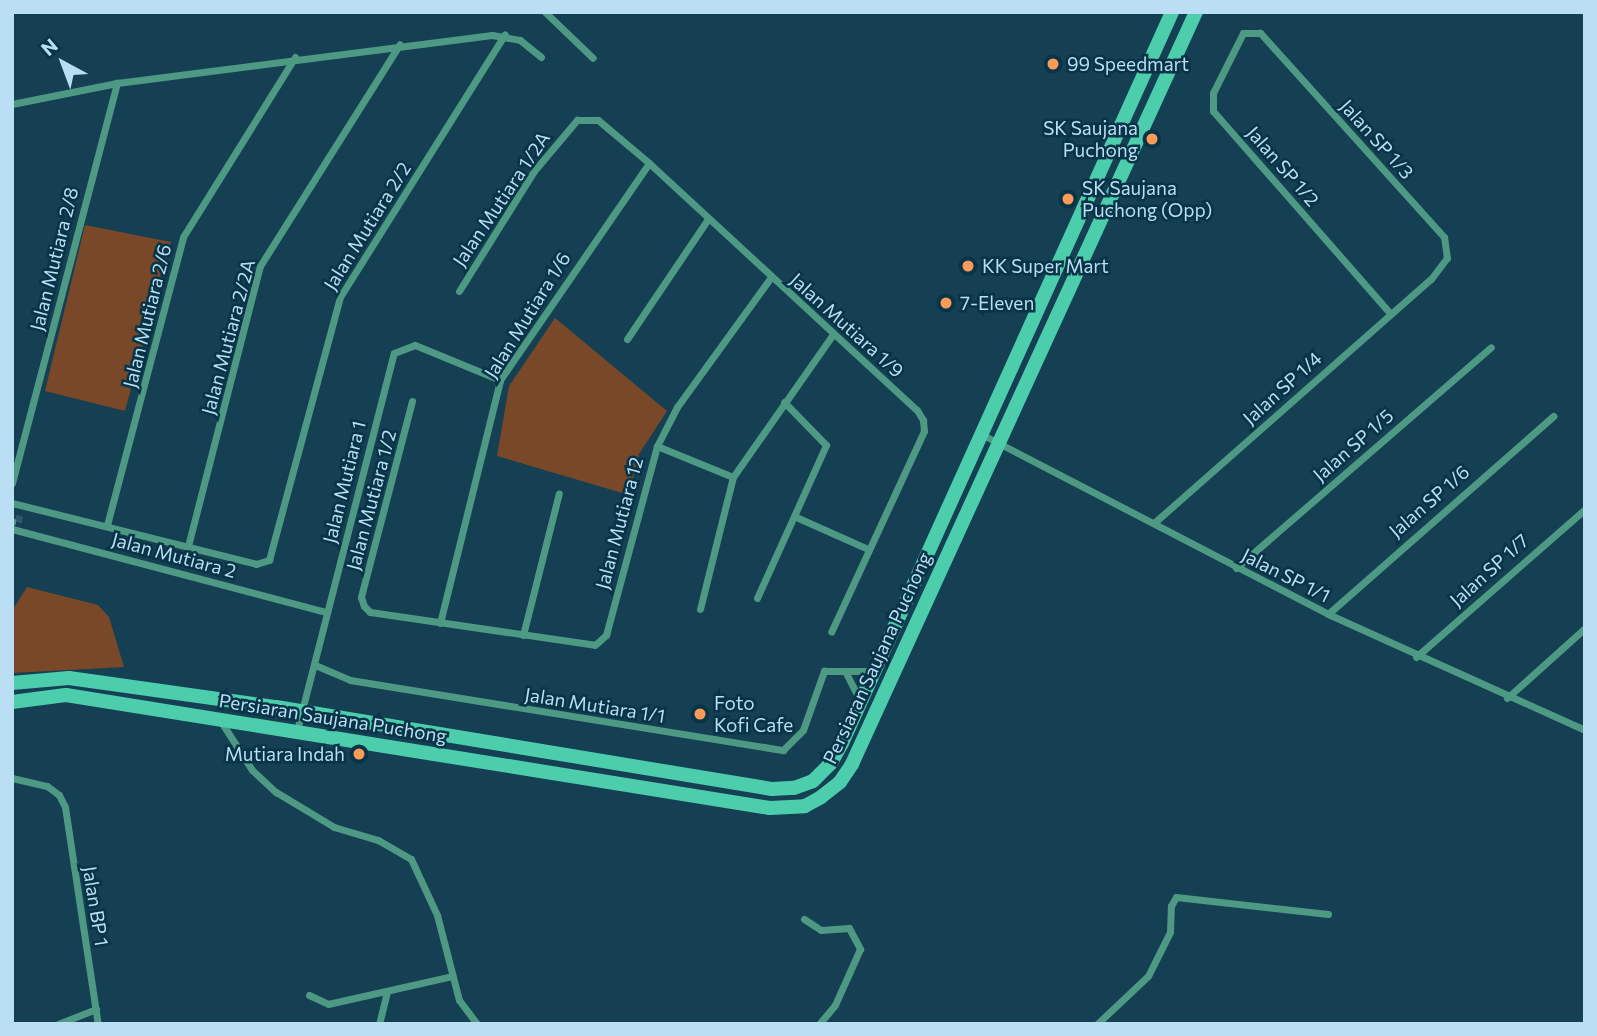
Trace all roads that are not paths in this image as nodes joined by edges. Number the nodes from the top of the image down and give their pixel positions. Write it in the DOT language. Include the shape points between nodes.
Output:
graph roads {
  1 [pos="545,12"];
  2 [pos="1172,12"];
  3 [pos="1196,12"];
  4 [pos="1250,30"];
  5 [pos="505,34"];
  6 [pos="400,44"];
  7 [pos="295,57"];
  8 [pos="541,57"];
  9 [pos="593,58"];
  10 [pos="117,83"];
  11 [pos="13,104"];
  12 [pos="12,113"];
  13 [pos="571,125"];
  14 [pos="649,163"];
  15 [pos="708,219"];
  16 [pos="771,277"];
  17 [pos="1431,279"];
  18 [pos="459,291"];
  19 [pos="1390,313"];
  20 [pos="832,334"];
  21 [pos="627,339"];
  22 [pos="1491,347"];
  23 [pos="500,380"];
  24 [pos="412,401"];
  25 [pos="784,402"];
  26 [pos="1553,416"];
  27 [pos="980,434"];
  28 [pos="997,441"];
  29 [pos="657,446"];
  30 [pos="733,477"];
  31 [pos="12,483"];
  32 [pos="559,493"];
  33 [pos="17,504"];
  34 [pos="1585,509"];
  35 [pos="796,517"];
  36 [pos="15,522"];
  37 [pos="1155,522"];
  38 [pos="107,525"];
  39 [pos="188,545"];
  40 [pos="868,549"];
  41 [pos="1236,568"];
  42 [pos="757,598"];
  43 [pos="700,609"];
  44 [pos="327,612"];
  45 [pos="1328,614"];
  46 [pos="440,623"];
  47 [pos="1585,628"];
  48 [pos="831,632"];
  49 [pos="523,635"];
  50 [pos="1416,657"];
  51 [pos="314,665"];
  52 [pos="875,670"];
  53 [pos="845,671"];
  54 [pos="12,683"];
  55 [pos="1507,698"];
  56 [pos="12,702"];
  57 [pos="860,702"];
  58 [pos="302,711"];
  59 [pos="220,720"];
  60 [pos="297,730"];
  61 [pos="1585,730"];
  62 [pos="12,778"];
  63 [pos="1328,914"];
  64 [pos="804,919"];
  65 [pos="452,976"];
  66 [pos="387,991"];
  67 [pos="309,995"];
  68 [pos="96,1009"];
  69 [pos="58,1024"];
  70 [pos="98,1024"];
  71 [pos="379,1024"];
  72 [pos="477,1024"];
  73 [pos="819,1024"];
  74 [pos="1097,1024"];
  1 -- 9 [label="street"];
  2 -- 27 [label="street, Persiaran Saujana Puchong"];
  3 -- 28 [label="street, Persiaran Saujana Puchong" via="1030,380"];
  4 -- 17 [label="street, Jalan SP 1/3" via="1260,33 1444,237 1447,258"];
  4 -- 19 [label="street, Jalan SP 1/2" via="1237,39 1213,93 1213,111"];
  5 -- 6 [label="street"];
  5 -- 8 [label="street"];
  5 -- 39 [label="street, Jalan Mutiara 2/2" via="340,297 269,560 256,564"];
  6 -- 7 [label="street"];
  6 -- 39 [label="street, Jalan Mutiara 2/2A" via="260,266"];
  7 -- 10 [label="street"];
  7 -- 38 [label="street, Jalan Mutiara 2/6" via="183,237"];
  10 -- 11 [label="street"];
  10 -- 31 [label="street, Jalan Mutiara 2/8"];
  11 -- 12 [label="street"];
  13 -- 14 [label="street, Jalan Mutiara 1/9" via="585,117 598,120"];
  13 -- 18 [label="street, Jalan Mutiara 1/2A" via="534,171"];
  14 -- 15 [label="street, Jalan Mutiara 1/9"];
  14 -- 23 [label="street, Jalan Mutiara 1/6"];
  15 -- 16 [label="street, Jalan Mutiara 1/9"];
  15 -- 21 [label="street"];
  16 -- 20 [label="street, Jalan Mutiara 1/9"];
  16 -- 29 [label="street, Jalan Mutiara 12" via="677,407"];
  17 -- 19 [label="street, Jalan SP 1/4"];
  19 -- 37 [label="street, Jalan SP 1/4"];
  20 -- 25 [label="street"];
  20 -- 40 [label="street, Jalan Mutiara 1/9" via="923,420 924,431"];
  22 -- 41 [label="street, Jalan SP 1/5"];
  23 -- 44 [label="street, Jalan Mutiara 1" via="415,345 394,353"];
  23 -- 46 [label="street, Jalan Mutiara 1/6"];
  24 -- 46 [label="street, Jalan Mutiara 1/2" via="361,597 370,612"];
  25 -- 30 [label="street"];
  25 -- 35 [label="street" via="826,445"];
  26 -- 45 [label="street, Jalan SP 1/6"];
  27 -- 28 [label="street, Jalan SP 1/1"];
  27 -- 52 [label="street, Persiaran Saujana Puchong"];
  28 -- 37 [label="street, Jalan SP 1/1"];
  28 -- 60 [label="street, Persiaran Saujana Puchong" via="852,764 840,782 805,806 757,806"];
  29 -- 30 [label="street"];
  29 -- 49 [label="street, Jalan Mutiara 12" via="603,642 596,645"];
  30 -- 43 [label="street"];
  32 -- 49 [label="street"];
  33 -- 36 [label="street"];
  33 -- 38 [label="street"];
  34 -- 50 [label="street, Jalan SP 1/7"];
  35 -- 40 [label="street"];
  35 -- 42 [label="street"];
  36 -- 44 [label="street, Jalan Mutiara 2"];
  37 -- 41 [label="street, Jalan SP 1/1"];
  38 -- 39 [label="street"];
  40 -- 48 [label="street, Jalan Mutiara 1/9"];
  41 -- 45 [label="street, Jalan SP 1/1"];
  44 -- 51 [label="street, Jalan Mutiara 1"];
  45 -- 50 [label="street, Jalan SP 1/1"];
  46 -- 49 [label="street"];
  47 -- 55 [label="street"];
  50 -- 55 [label="street, Jalan SP 1/1"];
  51 -- 53 [label="street, Jalan Mutiara 1/1" via="350,680 783,750 803,730 824,671"];
  51 -- 58 [label="street, Jalan Mutiara 1"];
  52 -- 53 [label="street" via="866,674"];
  52 -- 57 [label="street, Persiaran Saujana Puchong"];
  53 -- 57 [label="street"];
  54 -- 58 [label="street, Persiaran Saujana Puchong" via="69,678"];
  55 -- 61 [label="street, Jalan SP 1/1"];
  56 -- 59 [label="street, Persiaran Saujana Puchong" via="66,695"];
  57 -- 58 [label="street, Persiaran Saujana Puchong" via="831,763 813,781 772,789"];
  58 -- 60 [label="street, Jalan Mutiara 1"];
  59 -- 60 [label="street, Persiaran Saujana Puchong"];
  59 -- 65 [label="street" via="252,770 276,792 334,827 378,840 411,859 437,915"];
  62 -- 68 [label="street, Jalan BP 1" via="47,786 65,807"];
  63 -- 74 [label="street" via="1176,897 1170,932 1148,976"];
  64 -- 73 [label="street" via="821,930 849,928 860,949 835,1005"];
  65 -- 66 [label="street"];
  65 -- 72 [label="street" via="459,1000"];
  66 -- 67 [label="street" via="328,1003"];
  66 -- 71 [label="street"];
  68 -- 69 [label="street"];
  68 -- 70 [label="street, Jalan BP 1"];
}
